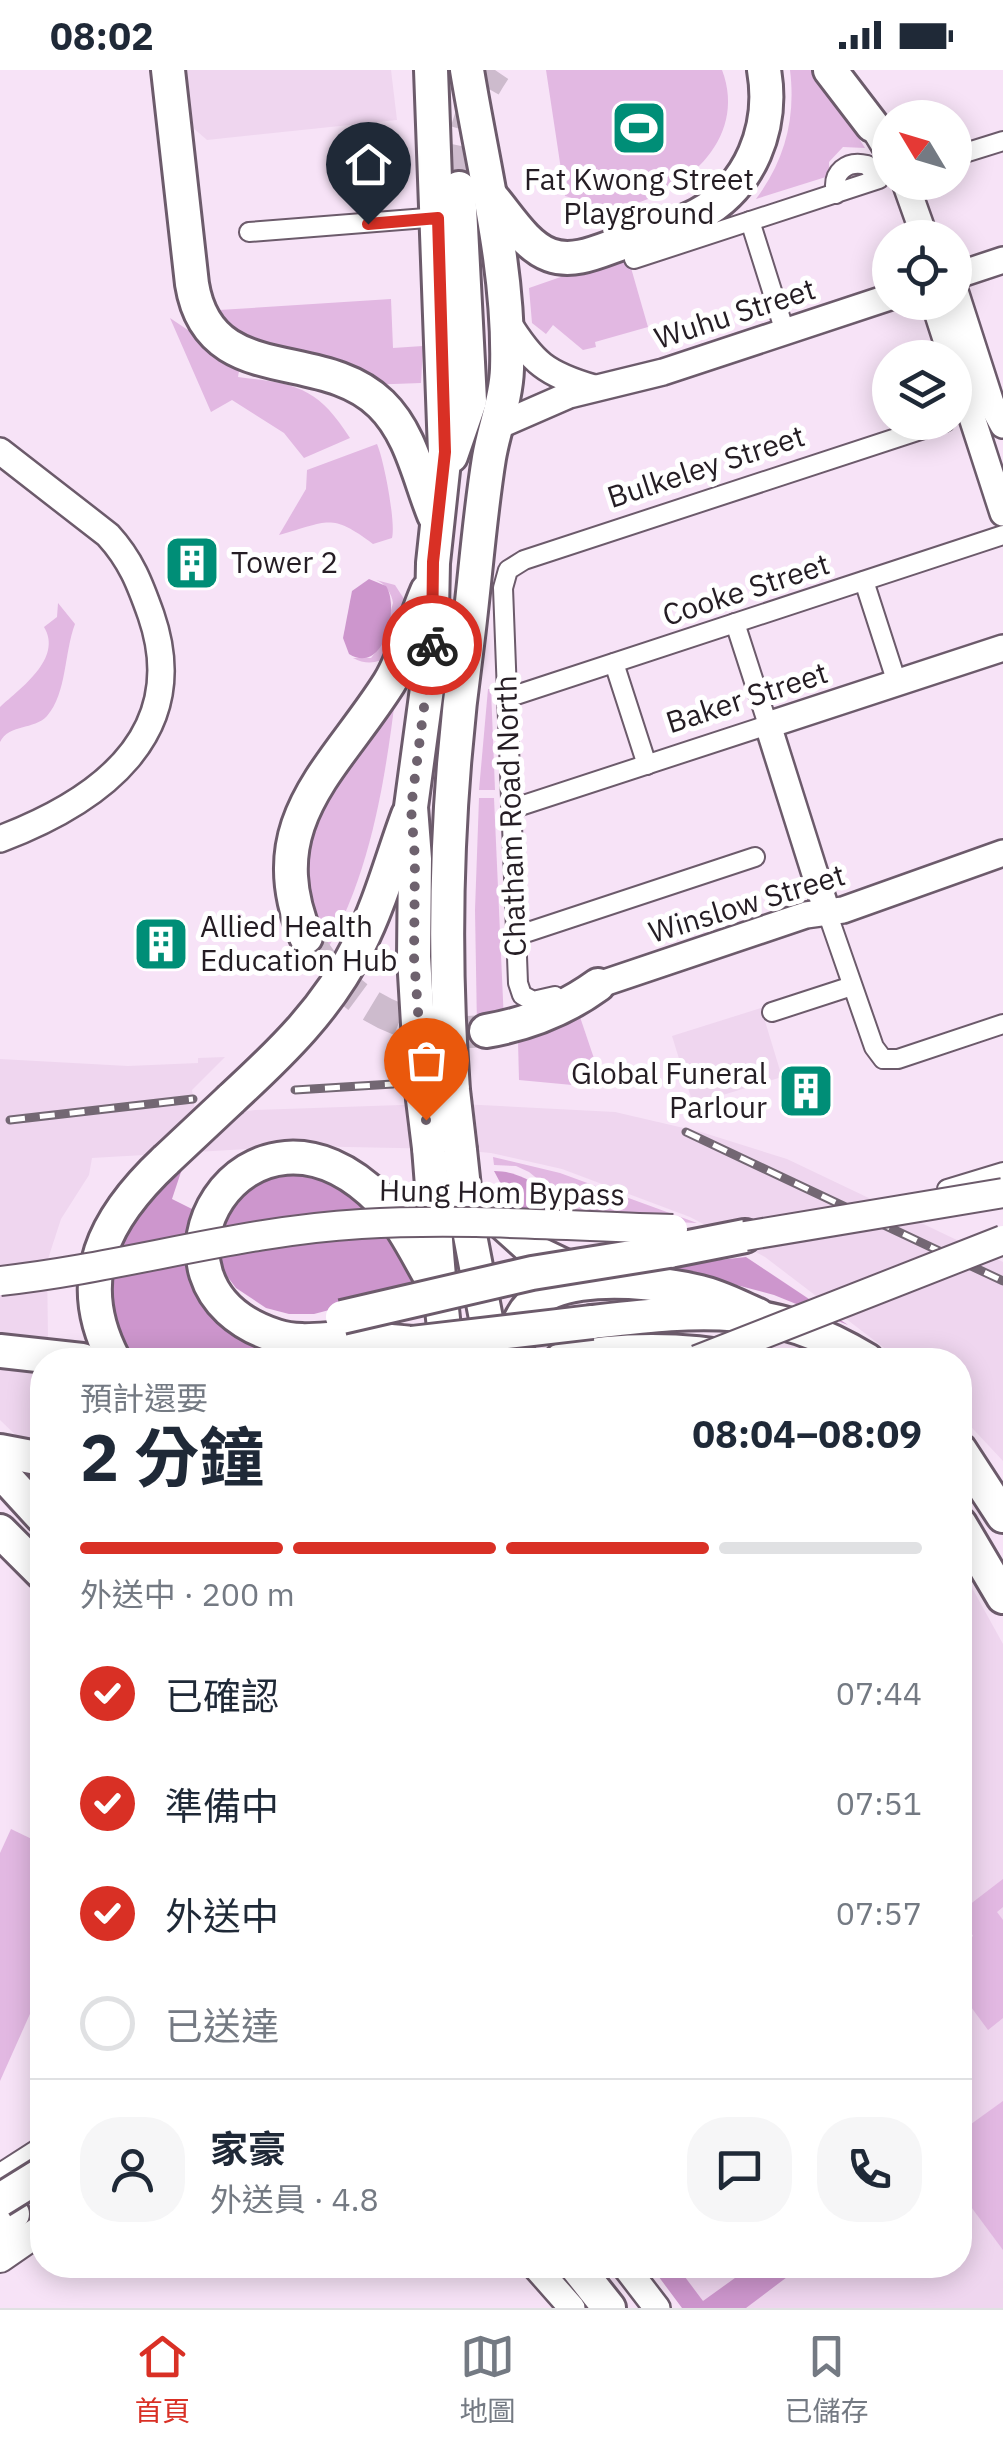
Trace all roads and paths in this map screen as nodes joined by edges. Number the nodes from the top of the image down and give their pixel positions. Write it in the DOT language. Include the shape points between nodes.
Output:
graph roads {
  1 [pos="168,70"];
  2 [pos="431,70"];
  3 [pos="467,70"];
  4 [pos="764,70"];
  5 [pos="830,70"];
  6 [pos="872,125"];
  7 [pos="1003,141"];
  8 [pos="972,151"];
  9 [pos="458,178"];
  10 [pos="836,194"];
  11 [pos="490,195"];
  12 [pos="438,218"];
  13 [pos="750,221"];
  14 [pos="249,232"];
  15 [pos="634,259"];
  16 [pos="1003,260"];
  17 [pos="972,270"];
  18 [pos="872,303"];
  19 [pos="505,316"];
  20 [pos="962,320"];
  21 [pos="785,332"];
  22 [pos="599,389"];
  23 [pos="985,412"];
  24 [pos="493,440"];
  25 [pos="889,440"];
  26 [pos="0,451"];
  27 [pos="442,480"];
  28 [pos="1003,513"];
  29 [pos="436,522"];
  30 [pos="1003,535"];
  31 [pos="432,580"];
  32 [pos="864,581"];
  33 [pos="502,588"];
  34 [pos="735,623"];
  35 [pos="1003,648"];
  36 [pos="614,663"];
  37 [pos="897,683"];
  38 [pos="507,698"];
  39 [pos="768,725"];
  40 [pos="647,765"];
  41 [pos="411,808"];
  42 [pos="511,809"];
  43 [pos="0,839"];
  44 [pos="1003,853"];
  45 [pos="755,857"];
  46 [pos="827,912"];
  47 [pos="516,936"];
  48 [pos="306,937"];
  49 [pos="518,983"];
  50 [pos="598,984"];
  51 [pos="852,986"];
  52 [pos="772,1012"];
  53 [pos="1003,1024"];
  54 [pos="486,1030"];
  55 [pos="438,1091"];
  56 [pos="444,1149"];
  57 [pos="1003,1172"];
  58 [pos="465,1185"];
  59 [pos="947,1189"];
  60 [pos="1003,1192"];
  61 [pos="745,1236"];
  62 [pos="1003,1240"];
  63 [pos="596,1280"];
  64 [pos="0,1282"];
  65 [pos="438,1290"];
  66 [pos="758,1315"];
  67 [pos="343,1344"];
  68 [pos="109,1348"];
  69 [pos="446,1348"];
  70 [pos="499,1348"];
  71 [pos="512,1348"];
  72 [pos="728,1348"];
  73 [pos="843,1348"];
  74 [pos="0,1351"];
  75 [pos="30,1354"];
  76 [pos="0,1451"];
  77 [pos="30,1457"];
  78 [pos="972,1459"];
  79 [pos="972,1468"];
  80 [pos="0,1471"];
  81 [pos="1003,1486"];
  82 [pos="30,1504"];
  83 [pos="1003,1516"];
  84 [pos="0,1532"];
  85 [pos="972,1544"];
  86 [pos="30,1561"];
  87 [pos="1003,1597"];
  88 [pos="30,2176"];
  89 [pos="30,2189"];
  90 [pos="12,2211"];
  91 [pos="0,2258"];
  92 [pos="545,2278"];
  93 [pos="585,2278"];
  94 [pos="608,2278"];
  95 [pos="634,2278"];
  96 [pos="572,2308"];
  97 [pos="609,2308"];
  98 [pos="632,2308"];
  99 [pos="657,2308"];
  1 -- 29 [label="highway" via="200,316 232,350 336,377 374,397 400,428"];
  2 -- 12 [label="highway, Chatham Road North"];
  3 -- 11 [label="highway, Chatham Road North"];
  4 -- 11 [label="highway" via="765,121 753,158 731,190 689,220 564,258 533,245"];
  5 -- 6 [label="highway"];
  7 -- 8 [label="street"];
  9 -- 27 [label="highway" via="470,401"];
  10 -- 13 [label="street"];
  11 -- 19 [label="highway, Chatham Road North"];
  12 -- 14 [label="street"];
  12 -- 27 [label="highway, Chatham Road North"];
  13 -- 15 [label="street"];
  13 -- 21 [label="street"];
  16 -- 17 [label="main road"];
  18 -- 21 [label="main road, Wuhu Street"];
  19 -- 22 [label="main road" via="546,370"];
  19 -- 24 [label="highway, Chatham Road North" via="506,380"];
  20 -- 23 [label="main road"];
  21 -- 22 [label="main road, Wuhu Street"];
  22 -- 24 [label="main road, Wuhu Street" via="569,395"];
  23 -- 28 [label="main road"];
  24 -- 55 [label="highway, Chatham Road North" via="459,716 449,860 450,1046"];
  25 -- 33 [label="street, Bulkeley Street" via="518,562"];
  26 -- 43 [label="main road" via="123,551 154,624 163,680 156,712 111,778 43,822"];
  27 -- 29 [label="highway, Chatham Road North"];
  29 -- 31 [label="highway, Chatham Road North"];
  30 -- 32 [label="street, Cooke Street"];
  31 -- 41 [label="highway, Chatham Road North" via="432,644"];
  31 -- 48 [label="highway" via="395,672 300,814 290,868"];
  32 -- 34 [label="street, Cooke Street"];
  32 -- 37 [label="street"];
  33 -- 38 [label="street, Chatham Road North"];
  34 -- 36 [label="street, Cooke Street"];
  34 -- 39 [label="street"];
  35 -- 37 [label="main road, Baker Street"];
  36 -- 38 [label="street, Cooke Street"];
  36 -- 40 [label="street"];
  37 -- 39 [label="main road, Baker Street"];
  38 -- 42 [label="street, Chatham Road North"];
  39 -- 40 [label="street, Baker Street"];
  39 -- 46 [label="main road"];
  40 -- 42 [label="street, Baker Street"];
  41 -- 55 [label="highway, Chatham Road North" via="414,957"];
  41 -- 68 [label="highway, bridge" via="359,946 336,986 296,1036 113,1220 96,1280 99,1323"];
  42 -- 47 [label="street, Chatham Road North"];
  44 -- 46 [label="main road, Winslow Street"];
  45 -- 47 [label="street"];
  46 -- 50 [label="main road, Winslow Street"];
  46 -- 51 [label="street"];
  47 -- 49 [label="street, Chatham Road North"];
  49 -- 50 [label="street, Winslow Street" via="522,995 539,1002"];
  50 -- 54 [label="highway" via="542,1015"];
  51 -- 52 [label="street"];
  51 -- 53 [label="street" via="877,1054 890,1061"];
  55 -- 56 [label="highway, Chatham Road North, bridge"];
  56 -- 58 [label="highway, Chatham Road North"];
  56 -- 65 [label="highway, Chatham Road North"];
  57 -- 59 [label="street"];
  58 -- 63 [label="highway" via="535,1252"];
  58 -- 70 [label="highway, Chatham Road North" via="468,1224"];
  60 -- 61 [label="main road, Hung Hom Bypass, bridge"];
  61 -- 64 [label="main road, Hung Hom Bypass, bridge" via="509,1222 359,1224"];
  61 -- 67 [label="highway, bridge" via="532,1273"];
  62 -- 72 [label="main road, bridge"];
  63 -- 66 [label="highway" via="698,1292"];
  63 -- 71 [label="highway" via="534,1303"];
  65 -- 67 [label="highway" via="398,1223 346,1174 320,1163 276,1159 236,1177 204,1226 212,1286 252,1323 300,1326"];
  65 -- 69 [label="highway, Chatham Road North"];
  66 -- 67 [label="highway, bridge" via="663,1314 412,1343"];
  66 -- 73 [label="highway"];
  74 -- 75 [label="highway"];
  76 -- 77 [label="highway"];
  78 -- 81 [label="highway"];
  79 -- 83 [label="highway"];
  80 -- 82 [label="highway"];
  84 -- 86 [label="highway"];
  85 -- 87 [label="highway"];
  88 -- 90 [label="main road"];
  89 -- 90 [label="highway, bridge"];
  90 -- 91 [label="main road"];
  92 -- 96 [label="main road"];
  93 -- 97 [label="highway"];
  94 -- 98 [label="highway"];
  95 -- 99 [label="main road"];
}
